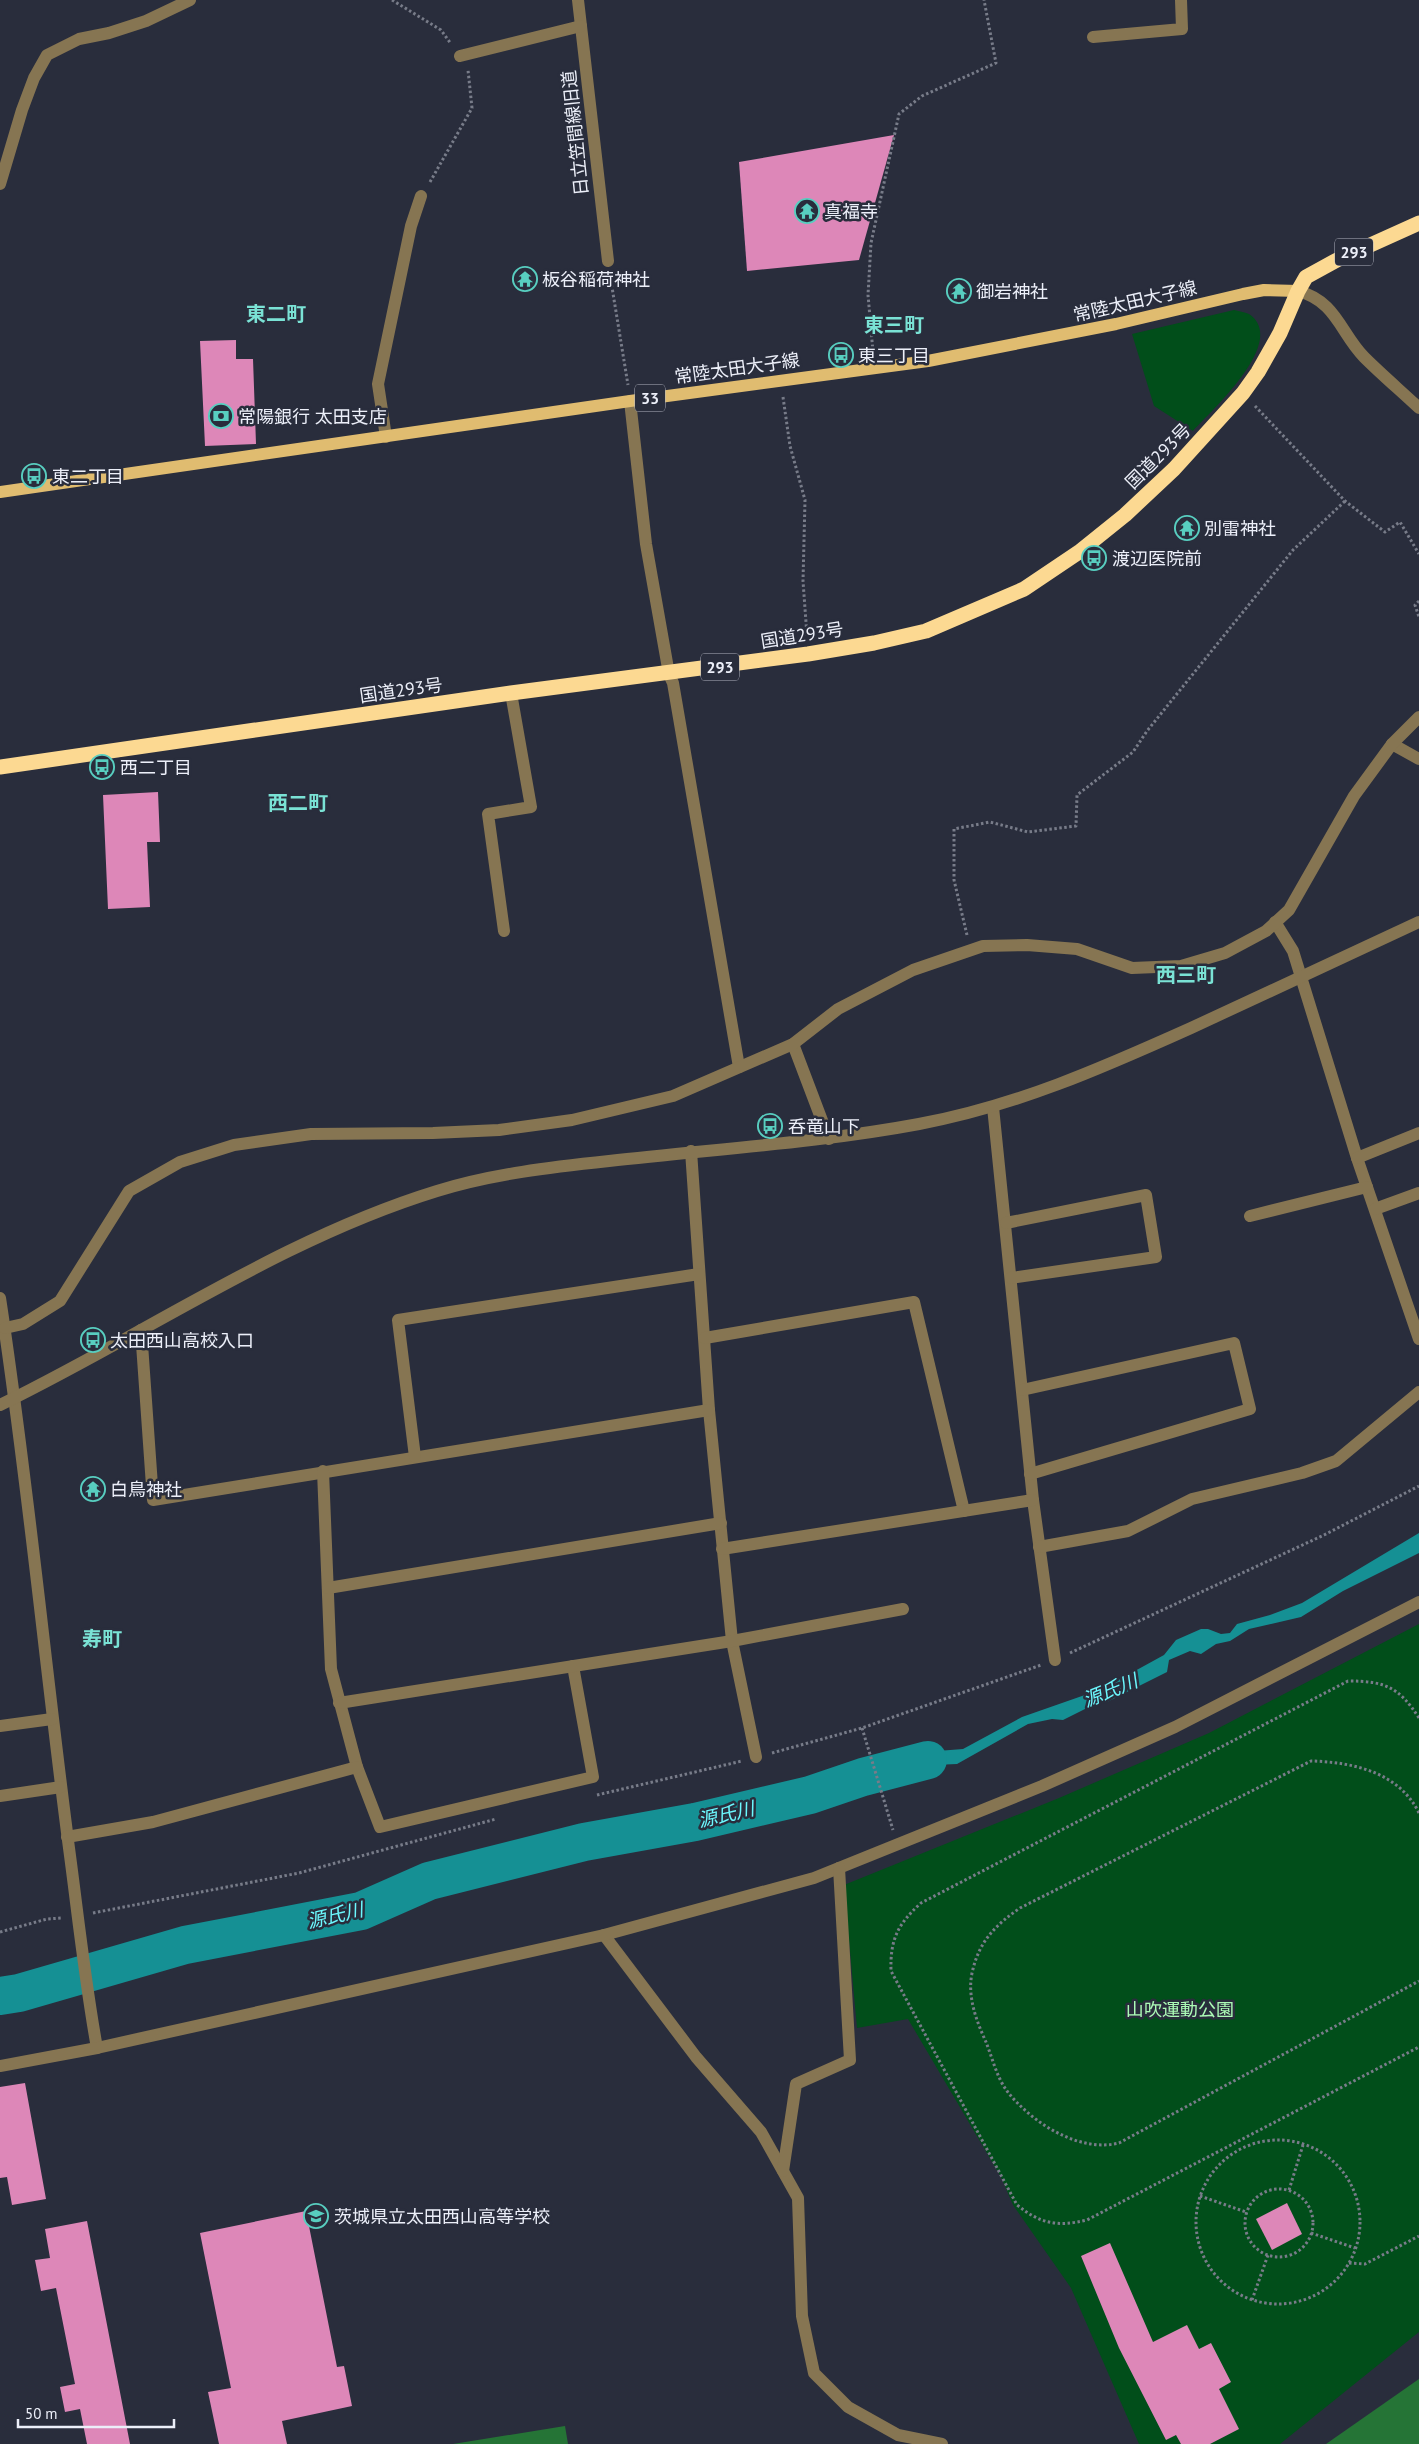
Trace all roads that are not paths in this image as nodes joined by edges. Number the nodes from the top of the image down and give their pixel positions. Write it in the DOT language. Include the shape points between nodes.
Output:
graph roads {
  1 [pos="190,0"];
  2 [pos="578,0"];
  3 [pos="1181,0"];
  4 [pos="581,26"];
  5 [pos="1093,37"];
  6 [pos="460,56"];
  7 [pos="0,184"];
  8 [pos="421,196"];
  9 [pos="1419,223"];
  10 [pos="608,261"];
  11 [pos="1298,291"];
  12 [pos="630,400"];
  13 [pos="1419,408"];
  14 [pos="386,437"];
  15 [pos="0,492"];
  16 [pos="669,674"];
  17 [pos="510,693"];
  18 [pos="1419,717"];
  19 [pos="1392,744"];
  20 [pos="1419,759"];
  21 [pos="0,767"];
  22 [pos="1275,922"];
  23 [pos="1419,922"];
  24 [pos="504,931"];
  25 [pos="1302,978"];
  26 [pos="793,1044"];
  27 [pos="739,1068"];
  28 [pos="993,1107"];
  29 [pos="1419,1133"];
  30 [pos="829,1139"];
  31 [pos="691,1151"];
  32 [pos="1357,1158"];
  33 [pos="1367,1187"];
  34 [pos="1419,1193"];
  35 [pos="1375,1209"];
  36 [pos="1250,1216"];
  37 [pos="1006,1223"];
  38 [pos="700,1274"];
  39 [pos="1011,1278"];
  40 [pos="0,1298"];
  41 [pos="5,1328"];
  42 [pos="141,1330"];
  43 [pos="705,1338"];
  44 [pos="1419,1339"];
  45 [pos="1022,1390"];
  46 [pos="1419,1392"];
  47 [pos="15,1398"];
  48 [pos="0,1405"];
  49 [pos="709,1410"];
  50 [pos="415,1457"];
  51 [pos="323,1471"];
  52 [pos="1030,1474"];
  53 [pos="1033,1500"];
  54 [pos="964,1511"];
  55 [pos="722,1523"];
  56 [pos="1039,1547"];
  57 [pos="722,1549"];
  58 [pos="328,1588"];
  59 [pos="1419,1602"];
  60 [pos="903,1609"];
  61 [pos="732,1641"];
  62 [pos="1055,1660"];
  63 [pos="573,1666"];
  64 [pos="340,1703"];
  65 [pos="52,1719"];
  66 [pos="0,1726"];
  67 [pos="756,1757"];
  68 [pos="357,1767"];
  69 [pos="61,1787"];
  70 [pos="0,1796"];
  71 [pos="67,1837"];
  72 [pos="839,1868"];
  73 [pos="604,1935"];
  74 [pos="98,2048"];
  75 [pos="0,2066"];
  76 [pos="783,2171"];
  77 [pos="942,2444"];
  1 -- 7 [label="street" via="146,21 78,39 48,55 34,78 22,110"];
  2 -- 4 [label="street, 日立笠間線旧道"];
  3 -- 5 [label="street" via="1182,29"];
  4 -- 6 [label="street"];
  4 -- 10 [label="street, 日立笠間線旧道"];
  8 -- 14 [label="street" via="411,226 378,384"];
  9 -- 11 [label="highway, 国道293号 / 293" via="1313,272"];
  11 -- 12 [label="main road, 常陸太田大子線 / 33" via="1264,290 1116,324 928,361"];
  11 -- 13 [label="street" via="1313,295 1326,305 1363,356"];
  11 -- 16 [label="highway, 国道293号 / 293" via="1280,333 1243,393 1174,468 1125,515 1079,552 1024,589 926,631 874,643"];
  12 -- 14 [label="main road, 常陸太田大子線 / 33"];
  12 -- 16 [label="street" via="646,544"];
  14 -- 15 [label="main road, 常陸太田大子線 / 33"];
  16 -- 17 [label="highway, 国道293号 / 293"];
  16 -- 27 [label="street" via="675,693"];
  17 -- 21 [label="highway, 国道293号 / 293"];
  17 -- 24 [label="street" via="531,807 488,814"];
  18 -- 19 [label="street"];
  19 -- 20 [label="street"];
  19 -- 22 [label="street" via="1354,796 1288,910"];
  22 -- 25 [label="street" via="1293,951"];
  22 -- 26 [label="street" via="1266,931 1225,953 1180,966 1132,968 1077,949 983,946 913,970 846,1005"];
  23 -- 25 [label="street"];
  25 -- 28 [label="street" via="1092,1072"];
  25 -- 32 [label="street"];
  26 -- 27 [label="street"];
  26 -- 30 [label="street"];
  27 -- 41 [label="street" via="673,1096 572,1120 471,1131 311,1134 234,1145 180,1162 129,1191 60,1301 23,1324"];
  28 -- 30 [label="street"];
  28 -- 37 [label="street"];
  29 -- 32 [label="street"];
  30 -- 31 [label="street"];
  31 -- 38 [label="street"];
  31 -- 42 [label="street" via="494,1177 440,1190 314,1238"];
  32 -- 33 [label="street"];
  33 -- 35 [label="street"];
  33 -- 36 [label="street"];
  34 -- 35 [label="street"];
  35 -- 44 [label="street"];
  37 -- 39 [label="street"];
  37 -- 39 [label="street" via="1146,1195 1156,1257"];
  38 -- 43 [label="street"];
  38 -- 50 [label="street" via="398,1320"];
  39 -- 45 [label="street"];
  40 -- 41 [label="street"];
  41 -- 47 [label="street"];
  42 -- 47 [label="street"];
  42 -- 51 [label="street" via="153,1500"];
  43 -- 49 [label="street"];
  43 -- 54 [label="street" via="914,1302"];
  45 -- 52 [label="street"];
  45 -- 52 [label="street" via="1234,1344 1250,1409"];
  46 -- 56 [label="street" via="1336,1461 1302,1473 1192,1499 1128,1531"];
  47 -- 48 [label="street"];
  47 -- 65 [label="street"];
  49 -- 50 [label="street"];
  49 -- 55 [label="street"];
  50 -- 51 [label="street"];
  51 -- 58 [label="street"];
  52 -- 53 [label="street"];
  53 -- 54 [label="street"];
  53 -- 56 [label="street"];
  54 -- 57 [label="street"];
  55 -- 57 [label="street"];
  55 -- 58 [label="street"];
  56 -- 62 [label="street"];
  57 -- 61 [label="street"];
  58 -- 64 [label="street" via="331,1669"];
  59 -- 72 [label="street" via="1175,1727 1042,1786"];
  60 -- 61 [label="street"];
  61 -- 63 [label="street"];
  61 -- 67 [label="street"];
  63 -- 64 [label="street"];
  63 -- 68 [label="street" via="593,1777 380,1827"];
  64 -- 68 [label="street"];
  65 -- 66 [label="street"];
  65 -- 69 [label="street"];
  68 -- 71 [label="street" via="152,1822"];
  69 -- 70 [label="street"];
  69 -- 71 [label="street"];
  71 -- 74 [label="street"];
  72 -- 73 [label="street" via="814,1878"];
  72 -- 76 [label="street" via="850,2060 796,2084"];
  73 -- 74 [label="street"];
  73 -- 76 [label="street" via="696,2058 761,2132"];
  74 -- 75 [label="street"];
  76 -- 77 [label="street" via="798,2198 802,2316 814,2373 848,2407 898,2435"];
}
